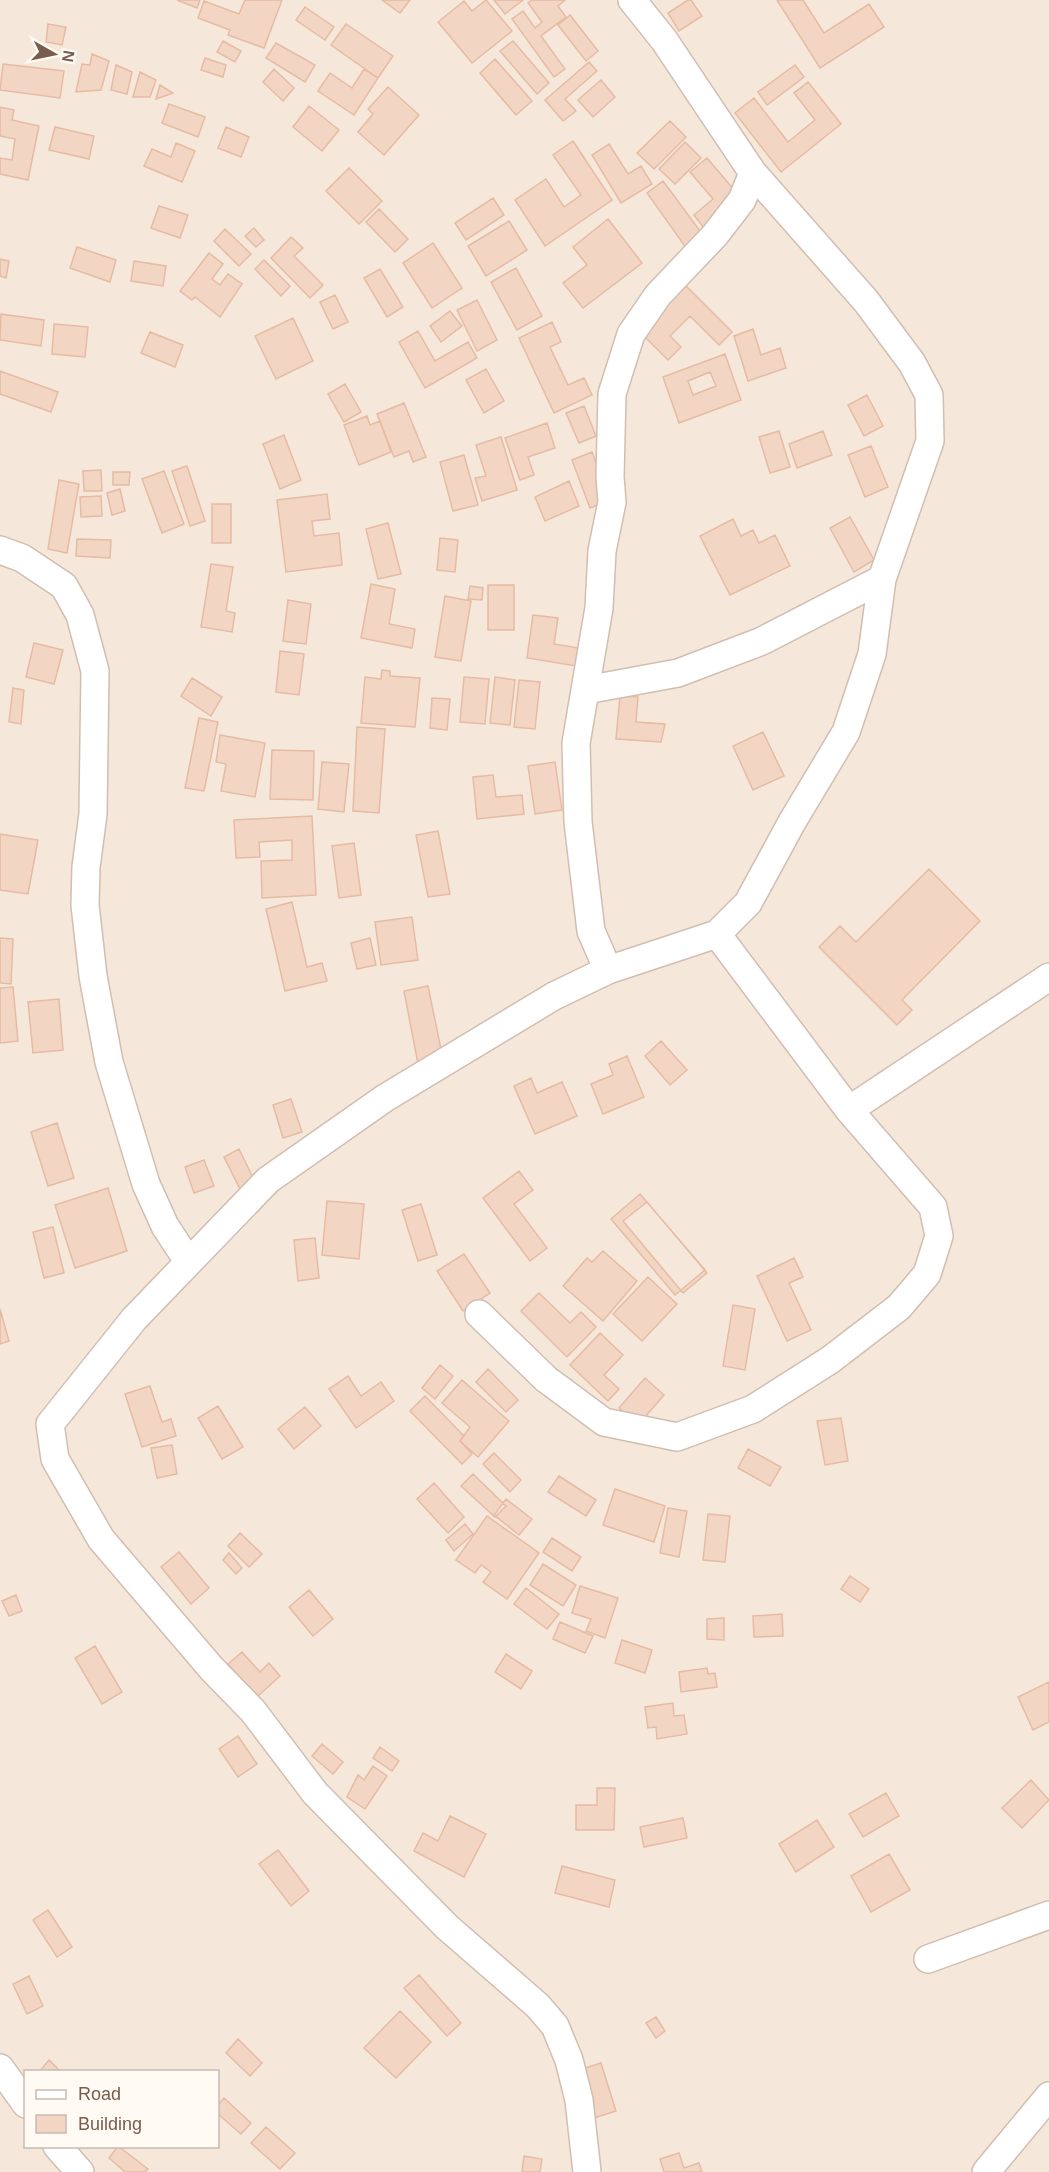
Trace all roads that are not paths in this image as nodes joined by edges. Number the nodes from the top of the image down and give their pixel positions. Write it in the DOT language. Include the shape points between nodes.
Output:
graph roads {
  1 [pos="632,0"];
  2 [pos="753,173"];
  3 [pos="0,550"];
  4 [pos="882,579"];
  5 [pos="586,690"];
  6 [pos="717,934"];
  7 [pos="608,970"];
  8 [pos="1049,977"];
  9 [pos="849,1110"];
  10 [pos="188,1261"];
  11 [pos="479,1314"];
  12 [pos="1049,1915"];
  13 [pos="928,1959"];
  14 [pos="0,2068"];
  15 [pos="1049,2096"];
  16 [pos="24,2101"];
  17 [pos="59,2148"];
  18 [pos="80,2172"];
  19 [pos="587,2172"];
  20 [pos="986,2172"];
  1 -- 2 [label="street" via="664,40"];
  2 -- 4 [label="street" via="866,301 912,363 929,395 930,441"];
  2 -- 5 [label="street" via="742,200 658,295 628,344 612,394 612,502 602,551 599,608"];
  3 -- 10 [label="street" via="22,558 64,586 80,615 95,670 93,813 85,905 93,976 109,1062 146,1184 165,1226"];
  4 -- 5 [label="street" via="762,641 678,674"];
  4 -- 6 [label="street" via="872,654 846,732 748,903"];
  5 -- 7 [label="street" via="576,743 578,822 591,931"];
  6 -- 7 [label="street"];
  6 -- 9 [label="street"];
  7 -- 10 [label="street" via="554,996 376,1105 268,1180"];
  8 -- 9 [label="street"];
  9 -- 11 [label="street" via="933,1207 939,1236 927,1274 899,1306 830,1360 753,1409 677,1437 604,1422 546,1379"];
  10 -- 19 [label="street" via="134,1318 50,1424 55,1459 101,1539 253,1711 315,1792 447,1926 538,2006 555,2026 579,2100"];
  12 -- 13 [label="street"];
  14 -- 16 [label="street"];
  15 -- 20 [label="street"];
  17 -- 18 [label="street"];
}
